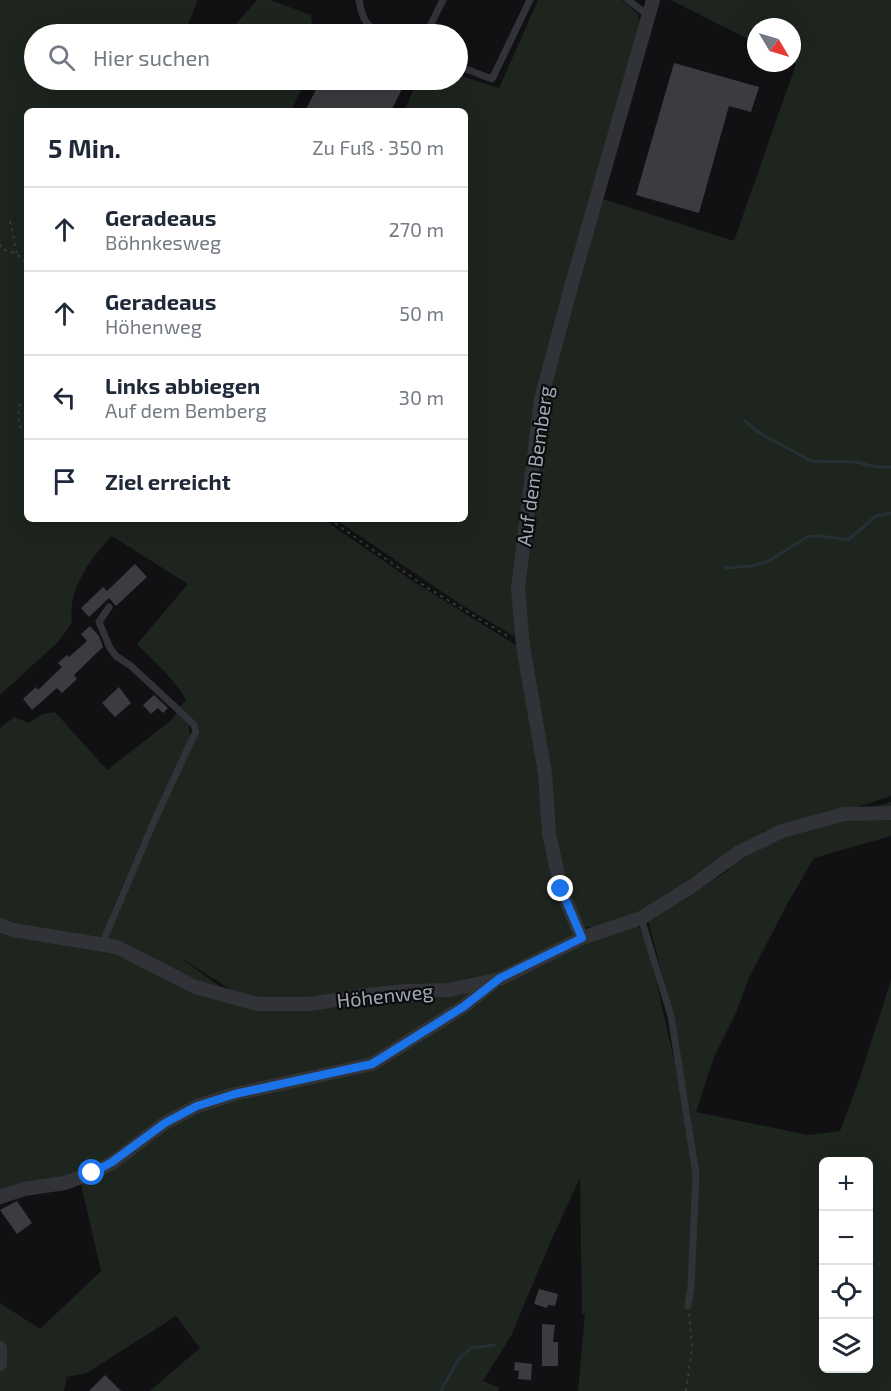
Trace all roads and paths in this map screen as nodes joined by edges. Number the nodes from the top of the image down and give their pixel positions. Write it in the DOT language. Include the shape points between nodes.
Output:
graph roads {
  1 [pos="359,0"];
  2 [pos="443,0"];
  3 [pos="530,0"];
  4 [pos="628,0"];
  5 [pos="653,0"];
  6 [pos="649,16"];
  7 [pos="368,24"];
  8 [pos="431,24"];
  9 [pos="468,70"];
  10 [pos="10,221"];
  11 [pos="0,244"];
  12 [pos="18,254"];
  13 [pos="24,261"];
  14 [pos="24,402"];
  15 [pos="24,432"];
  16 [pos="333,522"];
  17 [pos="109,607"];
  18 [pos="524,646"];
  19 [pos="891,813"];
  20 [pos="640,918"];
  21 [pos="0,925"];
  22 [pos="582,938"];
  23 [pos="102,944"];
  24 [pos="500,978"];
  25 [pos="0,1197"];
  26 [pos="688,1306"];
  27 [pos="0,1348"];
  28 [pos="0,1364"];
  29 [pos="686,1391"];
  1 -- 7 [label="lane"];
  2 -- 8 [label="lane"];
  3 -- 9 [label="lane" via="492,79"];
  4 -- 6 [label="lane"];
  5 -- 6 [label="street, Auf dem Bemberg"];
  6 -- 18 [label="street, Auf dem Bemberg" via="541,399 518,589"];
  10 -- 12 [label="path"];
  11 -- 12 [label="path" via="2,249"];
  12 -- 13 [label="path"];
  14 -- 15 [label="path" via="19,406 17,419"];
  16 -- 18 [label="path" via="426,587"];
  17 -- 23 [label="lane" via="99,622 110,648 186,716 196,730"];
  18 -- 22 [label="street, Auf dem Bemberg" via="545,772 549,833 561,889"];
  19 -- 20 [label="street, Höhenweg" via="844,814 782,831 739,852"];
  20 -- 22 [label="street, Höhenweg"];
  20 -- 26 [label="lane" via="670,1016 696,1174"];
  21 -- 23 [label="street, Höhenweg"];
  22 -- 24 [label="street, Höhenweg"];
  23 -- 24 [label="street, Höhenweg" via="195,987 258,1004 309,1004 449,990"];
  24 -- 25 [label="street" via="463,1007 372,1064 197,1106 92,1173"];
  26 -- 29 [label="path" via="692,1348"];
  27 -- 28 [label="street"];
}
